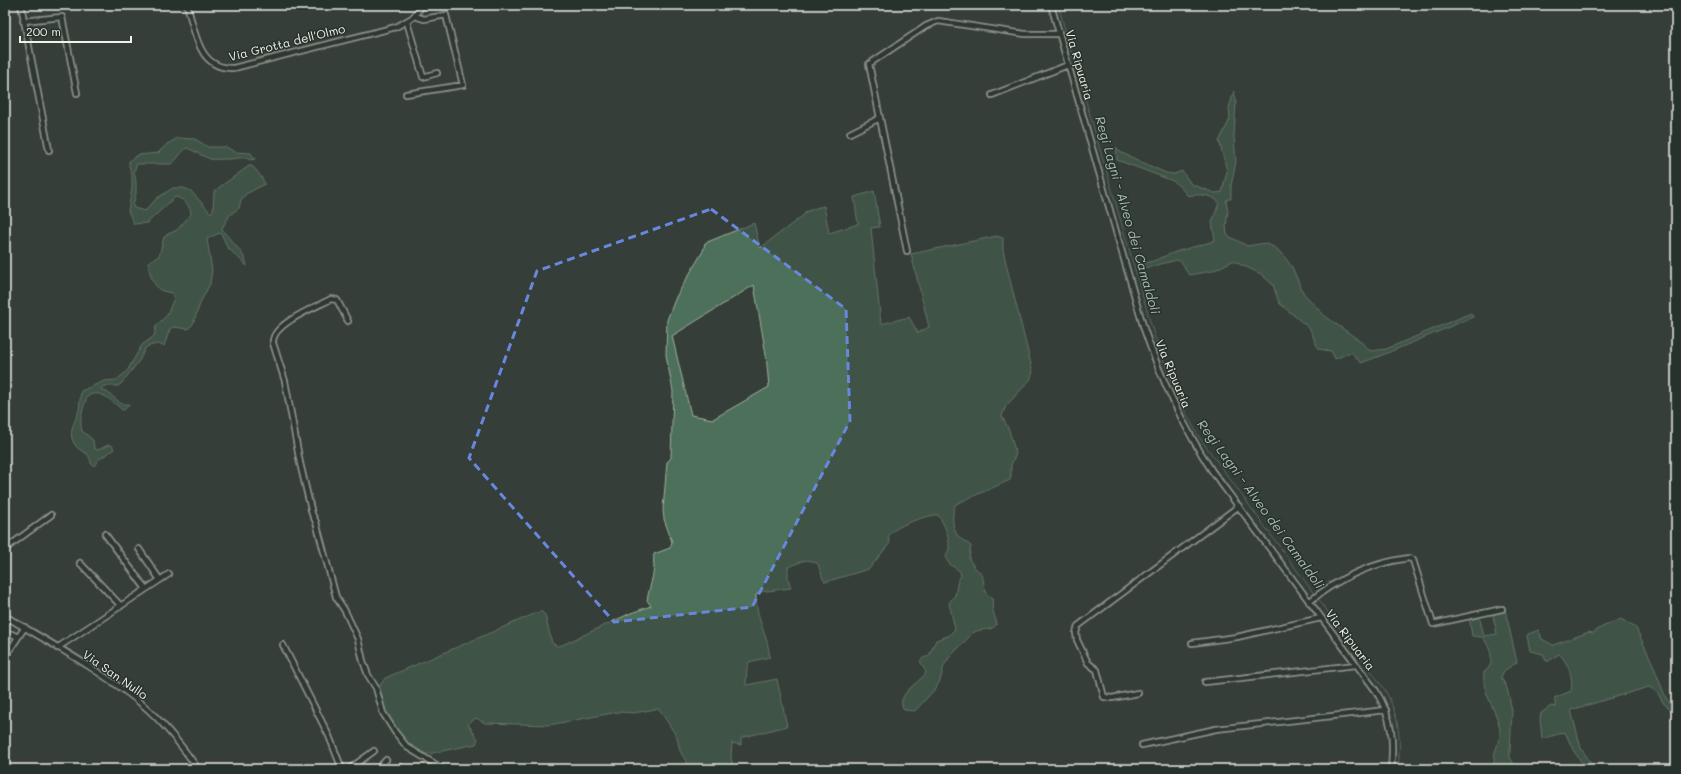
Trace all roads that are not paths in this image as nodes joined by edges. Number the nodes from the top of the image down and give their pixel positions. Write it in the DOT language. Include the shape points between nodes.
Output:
graph roads {
  1 [pos="21,5"];
  2 [pos="187,5"];
  3 [pos="423,5"];
  4 [pos="1051,5"];
  5 [pos="415,16"];
  6 [pos="23,21"];
  7 [pos="407,22"];
  8 [pos="1059,34"];
  9 [pos="1068,65"];
  10 [pos="436,73"];
  11 [pos="77,93"];
  12 [pos="406,94"];
  13 [pos="992,95"];
  14 [pos="880,118"];
  15 [pos="850,133"];
  16 [pos="49,150"];
  17 [pos="907,251"];
  18 [pos="348,321"];
  19 [pos="1239,506"];
  20 [pos="51,515"];
  21 [pos="105,534"];
  22 [pos="5,549"];
  23 [pos="139,549"];
  24 [pos="80,563"];
  25 [pos="169,574"];
  26 [pos="160,580"];
  27 [pos="146,589"];
  28 [pos="1310,601"];
  29 [pos="120,606"];
  30 [pos="1502,609"];
  31 [pos="5,616"];
  32 [pos="1321,618"];
  33 [pos="24,627"];
  34 [pos="5,636"];
  35 [pos="18,637"];
  36 [pos="1192,643"];
  37 [pos="283,645"];
  38 [pos="57,648"];
  39 [pos="5,657"];
  40 [pos="1356,665"];
  41 [pos="1205,682"];
  42 [pos="1138,693"];
  43 [pos="1386,710"];
  44 [pos="1142,745"];
  45 [pos="374,751"];
  46 [pos="386,760"];
  47 [pos="198,769"];
  48 [pos="342,769"];
  49 [pos="349,769"];
  50 [pos="377,769"];
  51 [pos="443,769"];
  52 [pos="1391,769"];
  1 -- 6 [label="street"];
  2 -- 7 [label="street, Via Grotta dell'Olmo" via="204,56 215,65 226,68 391,29"];
  3 -- 5 [label="street, Via Grotta dell'Olmo"];
  4 -- 8 [label="street, Via Ripuaria"];
  5 -- 7 [label="street, Via Grotta dell'Olmo"];
  5 -- 12 [label="street" via="424,19 446,15 463,85"];
  6 -- 11 [label="street" via="62,17"];
  6 -- 16 [label="street"];
  7 -- 10 [label="street" via="423,77"];
  8 -- 9 [label="street, Via Ripuaria"];
  8 -- 14 [label="street" via="1025,34 944,21 932,22 869,64"];
  9 -- 13 [label="street"];
  9 -- 19 [label="street, Via Ripuaria" via="1156,364 1195,445"];
  14 -- 15 [label="street"];
  14 -- 17 [label="street"];
  18 -- 51 [label="street" via="337,300 331,299 281,326 272,338 273,343 285,381 312,514 336,598 353,627 368,675 391,726 407,747"];
  19 -- 28 [label="street, Via Ripuaria"];
  19 -- 42 [label="street" via="1078,626 1078,640 1088,663 1097,670 1104,696 1112,698"];
  20 -- 22 [label="street"];
  21 -- 27 [label="street"];
  23 -- 26 [label="street"];
  24 -- 29 [label="street"];
  25 -- 26 [label="street"];
  26 -- 27 [label="street"];
  27 -- 29 [label="street"];
  28 -- 30 [label="street" via="1365,568 1409,558 1413,560 1419,575 1434,624"];
  28 -- 32 [label="street, Via Ripuaria"];
  29 -- 38 [label="street"];
  31 -- 33 [label="street, Via San Nullo"];
  32 -- 36 [label="street" via="1236,637"];
  32 -- 40 [label="street, Via Ripuaria"];
  33 -- 35 [label="street"];
  33 -- 38 [label="street, Via San Nullo"];
  34 -- 35 [label="street" via="12,634"];
  35 -- 39 [label="street"];
  37 -- 48 [label="street" via="329,736"];
  38 -- 47 [label="street, Via San Nullo" via="110,680 144,705 178,741"];
  40 -- 41 [label="street"];
  40 -- 43 [label="street, Via Ripuaria" via="1376,691"];
  43 -- 44 [label="street" via="1216,728"];
  43 -- 52 [label="street, Via Ripuaria" via="1393,736"];
  45 -- 49 [label="street"];
  46 -- 50 [label="street"];
}
